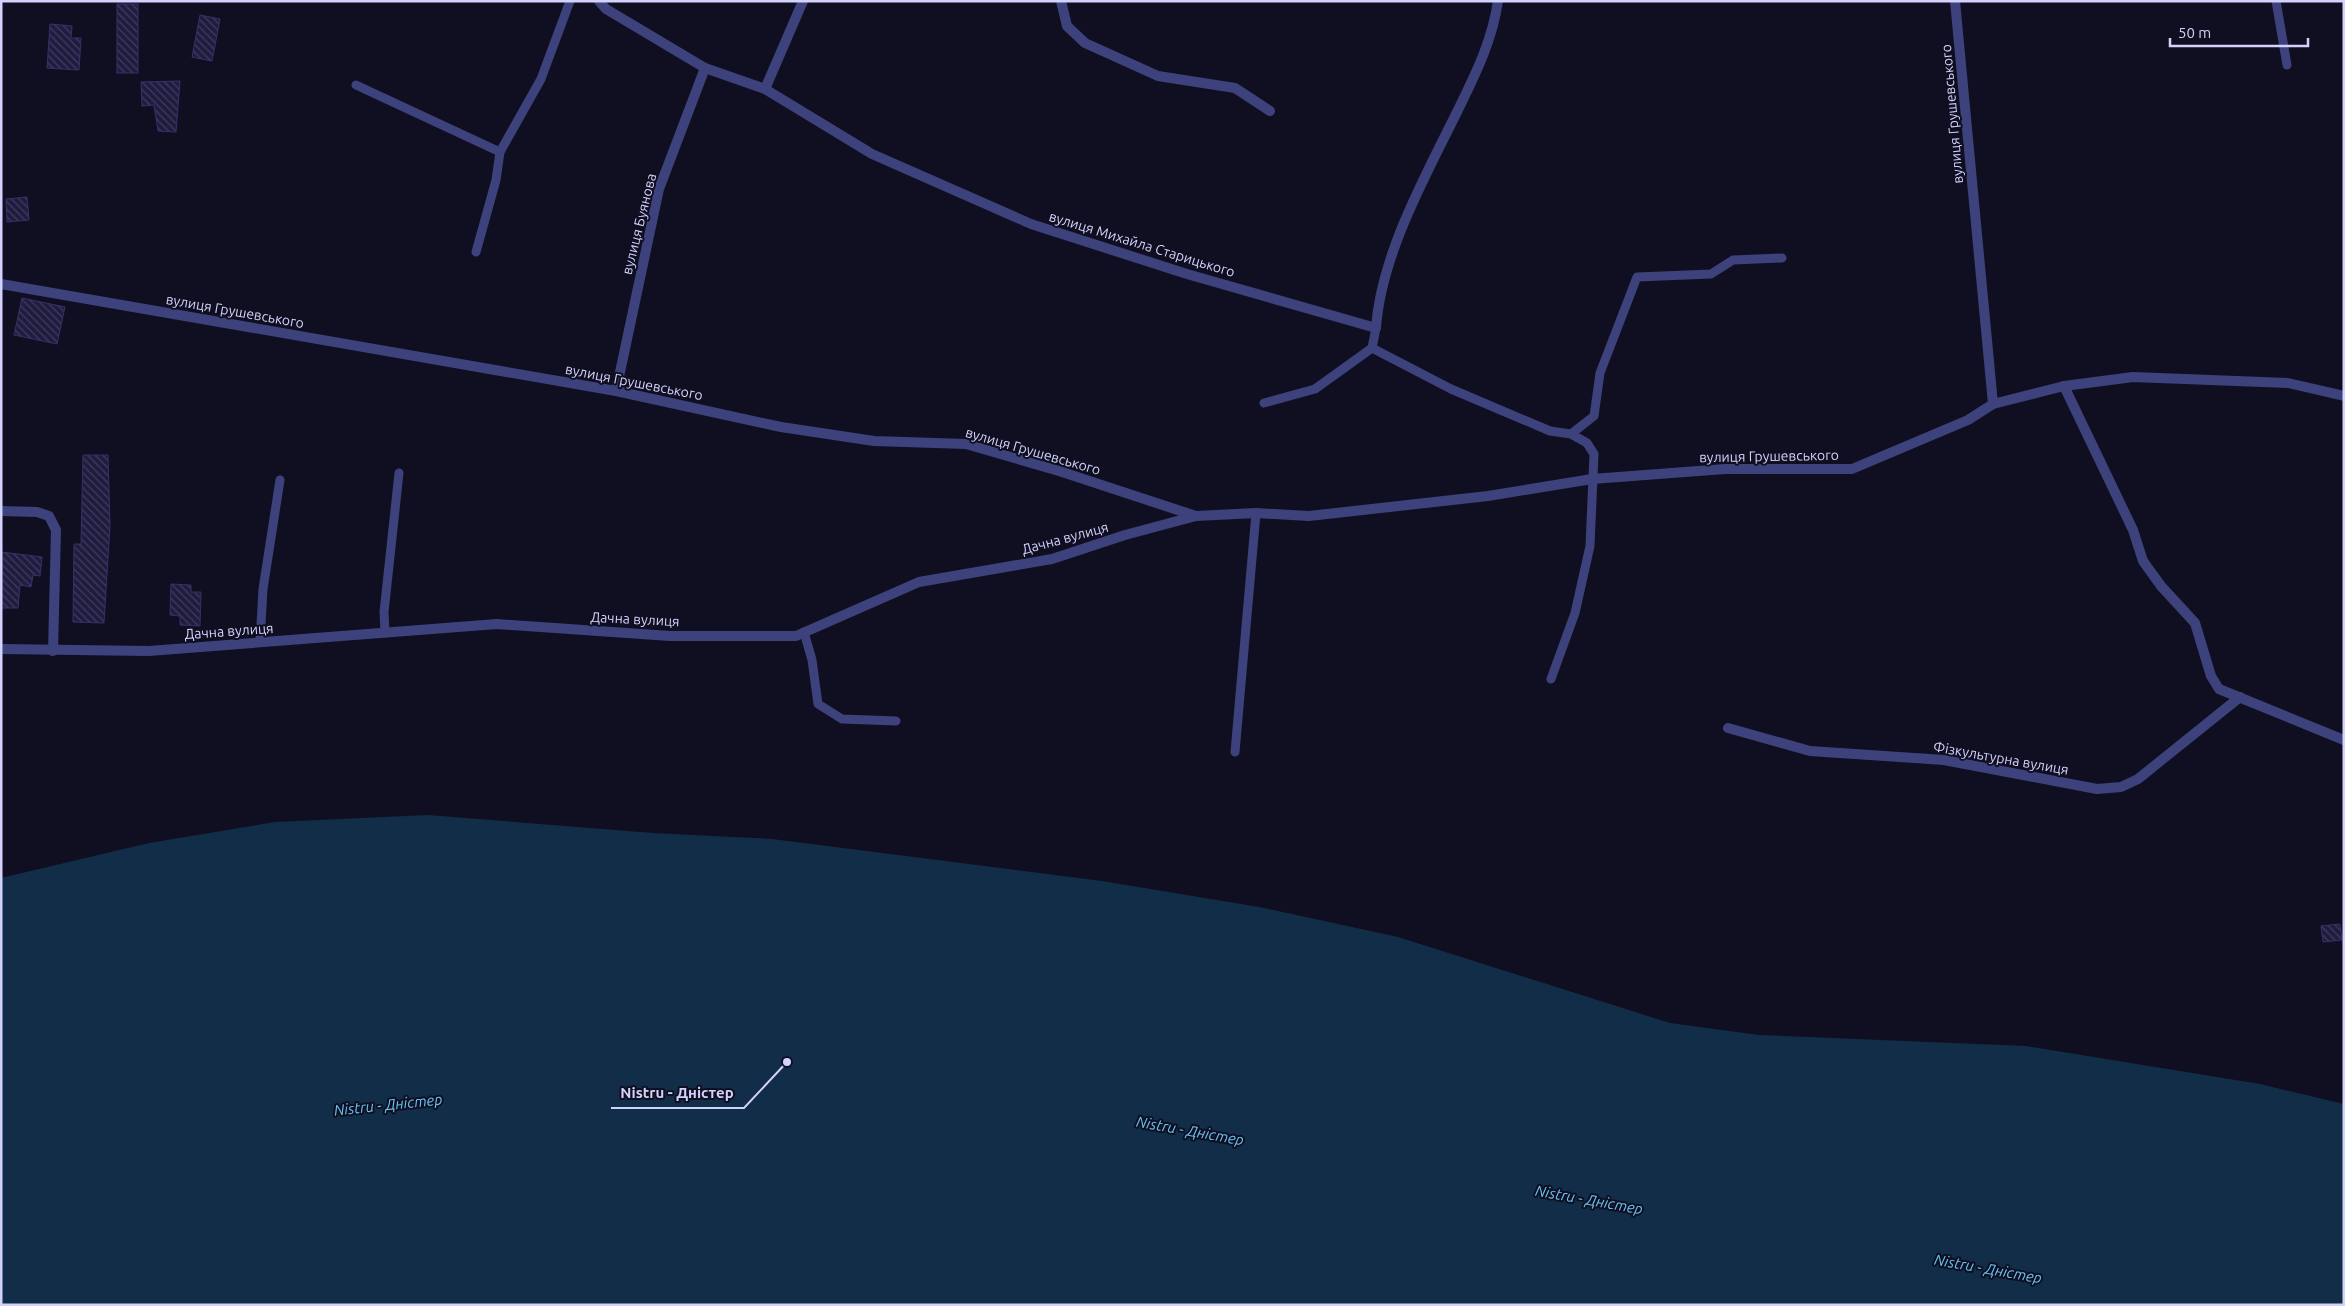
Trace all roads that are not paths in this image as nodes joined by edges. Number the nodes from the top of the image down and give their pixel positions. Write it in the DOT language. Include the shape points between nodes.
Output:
graph roads {
  1 [pos="570,1"];
  2 [pos="599,1"];
  3 [pos="803,1"];
  4 [pos="1062,1"];
  5 [pos="1498,1"];
  6 [pos="1955,1"];
  7 [pos="2276,1"];
  8 [pos="2287,65"];
  9 [pos="705,68"];
  10 [pos="356,85"];
  11 [pos="764,89"];
  12 [pos="1270,111"];
  13 [pos="500,152"];
  14 [pos="476,252"];
  15 [pos="1782,258"];
  16 [pos="1,284"];
  17 [pos="1376,328"];
  18 [pos="1372,348"];
  19 [pos="2064,386"];
  20 [pos="616,391"];
  21 [pos="2344,396"];
  22 [pos="1264,403"];
  23 [pos="1993,404"];
  24 [pos="1571,434"];
  25 [pos="399,472"];
  26 [pos="1592,479"];
  27 [pos="280,480"];
  28 [pos="1,511"];
  29 [pos="1256,513"];
  30 [pos="1196,516"];
  31 [pos="804,632"];
  32 [pos="385,633"];
  33 [pos="260,642"];
  34 [pos="1,650"];
  35 [pos="53,651"];
  36 [pos="1551,679"];
  37 [pos="2240,697"];
  38 [pos="896,721"];
  39 [pos="1728,728"];
  40 [pos="2344,740"];
  41 [pos="1235,752"];
  1 -- 13 [label="lane" via="541,79"];
  2 -- 9 [label="street, вулиця Михайла Старицького" via="606,9"];
  3 -- 11 [label="street"];
  4 -- 12 [label="street" via="1067,26 1085,43 1158,76 1235,88"];
  5 -- 17 [label="street" via="1494,29 1482,61 1401,232 1378,300"];
  6 -- 23 [label="street, вулиця Грушевського"];
  7 -- 8 [label="lane"];
  9 -- 11 [label="street, вулиця Михайла Старицького"];
  9 -- 20 [label="street, вулиця Буянова" via="659,189"];
  10 -- 13 [label="lane"];
  11 -- 17 [label="street, вулиця Михайла Старицького" via="872,154 1031,224 1186,274"];
  13 -- 14 [label="lane" via="496,180"];
  15 -- 24 [label="lane" via="1733,260 1711,274 1637,277 1600,374 1594,416"];
  16 -- 20 [label="street, вулиця Грушевського"];
  17 -- 18 [label="lane"];
  18 -- 22 [label="lane" via="1315,389"];
  18 -- 24 [label="lane" via="1451,389 1550,432"];
  19 -- 21 [label="street, вулиця Грушевського" via="2133,377 2288,383"];
  19 -- 23 [label="street, вулиця Грушевського"];
  19 -- 37 [label="street" via="2132,530 2143,562 2195,623 2211,676 2219,689"];
  20 -- 30 [label="street, вулиця Грушевського" via="799,430 874,440 966,444 1059,470"];
  23 -- 26 [label="street, вулиця Грушевського" via="1968,420 1852,468 1725,469"];
  24 -- 26 [label="lane" via="1587,443 1594,454"];
  25 -- 32 [label="lane" via="384,612"];
  26 -- 29 [label="street, вулиця Грушевського" via="1488,496 1309,516"];
  26 -- 36 [label="lane" via="1590,546 1575,613"];
  27 -- 33 [label="lane" via="263,589"];
  28 -- 35 [label="street" via="37,512 49,516 56,530"];
  29 -- 30 [label="street, вулиця Грушевського"];
  29 -- 41 [label="lane"];
  30 -- 31 [label="street, Дачна вулиця" via="1052,558 919,582"];
  31 -- 32 [label="street, Дачна вулиця" via="796,636 670,636 497,624"];
  31 -- 38 [label="lane" via="812,660 818,704 842,718"];
  32 -- 33 [label="street, Дачна вулиця"];
  33 -- 35 [label="street, Дачна вулиця" via="149,651"];
  34 -- 35 [label="street, Дачна вулиця"];
  37 -- 39 [label="street, Фізкультурна вулиця" via="2138,780 2121,788 2097,790 1944,760 1810,751"];
  37 -- 40 [label="street"];
}
